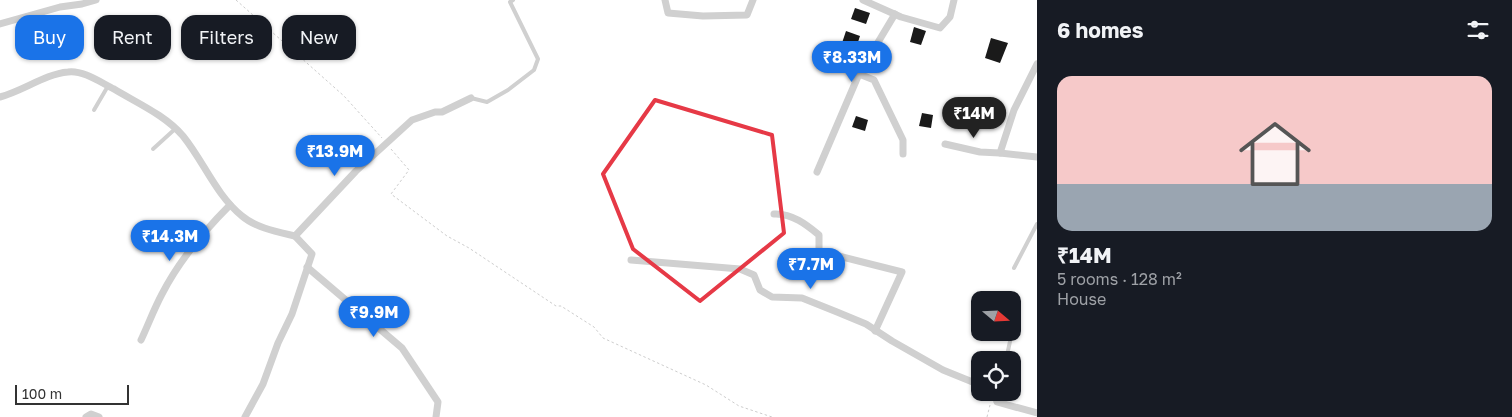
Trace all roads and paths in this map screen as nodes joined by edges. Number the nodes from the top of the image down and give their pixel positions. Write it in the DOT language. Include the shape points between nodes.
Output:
graph roads {
  1 [pos="96,0"];
  2 [pos="513,0"];
  3 [pos="665,0"];
  4 [pos="752,0"];
  5 [pos="863,0"];
  6 [pos="954,0"];
  7 [pos="895,14"];
  8 [pos="0,24"];
  9 [pos="1037,64"];
  10 [pos="859,74"];
  11 [pos="108,86"];
  12 [pos="0,97"];
  13 [pos="471,98"];
  14 [pos="94,110"];
  15 [pos="175,129"];
  16 [pos="945,144"];
  17 [pos="153,149"];
  18 [pos="1000,152"];
  19 [pos="903,154"];
  20 [pos="1037,157"];
  21 [pos="817,172"];
  22 [pos="230,206"];
  23 [pos="774,214"];
  24 [pos="1037,224"];
  25 [pos="295,236"];
  26 [pos="631,260"];
  27 [pos="307,267"];
  28 [pos="1014,268"];
  29 [pos="524,287"];
  30 [pos="875,331"];
  31 [pos="141,340"];
  32 [pos="971,381"];
  33 [pos="997,401"];
  34 [pos="1037,413"];
  35 [pos="86,417"];
  36 [pos="99,417"];
  37 [pos="245,417"];
  38 [pos="436,417"];
  39 [pos="772,417"];
  1 -- 8 [label="street"];
  2 -- 13 [label="lane" via="510,2 538,59 534,70 487,102"];
  3 -- 4 [label="street" via="668,14 703,16 747,15"];
  5 -- 7 [label="street"];
  6 -- 7 [label="street" via="950,16 940,28"];
  7 -- 10 [label="street"];
  9 -- 18 [label="street" via="1014,110"];
  10 -- 19 [label="street" via="874,80 903,140"];
  10 -- 21 [label="street"];
  11 -- 12 [label="street" via="70,71 54,74"];
  11 -- 14 [label="lane"];
  11 -- 15 [label="street" via="154,112"];
  13 -- 25 [label="street" via="442,112 412,120 356,170"];
  15 -- 17 [label="lane"];
  15 -- 22 [label="street"];
  16 -- 18 [label="street" via="980,152"];
  18 -- 20 [label="street"];
  22 -- 25 [label="street" via="244,218 267,229"];
  22 -- 31 [label="street" via="190,250 162,293"];
  23 -- 30 [label="street" via="781,213 806,224 819,236 820,251 902,272"];
  24 -- 28 [label="lane"];
  25 -- 27 [label="street" via="312,254"];
  26 -- 30 [label="street" via="740,269 754,274 760,290 772,297 802,298"];
  27 -- 37 [label="street" via="292,314 263,384"];
  27 -- 38 [label="street" via="402,348 438,402"];
  29 -- 39 [label="path" via="594,327 603,338 706,385 739,406"];
  30 -- 32 [label="street" via="943,370"];
  33 -- 34 [label="street"];
  35 -- 36 [label="street" via="92,414"];
}
